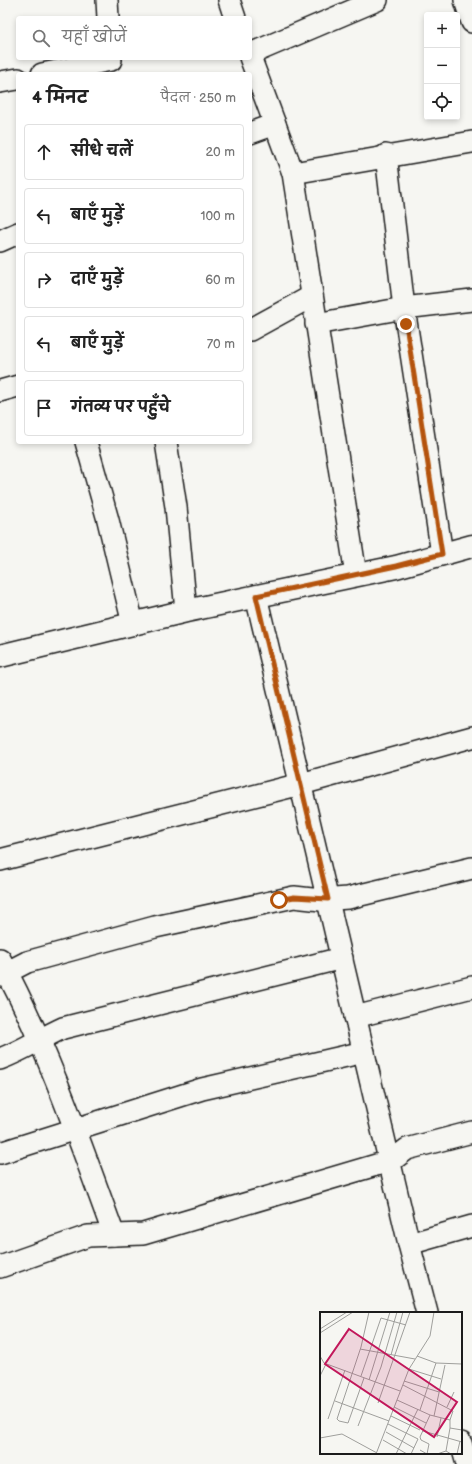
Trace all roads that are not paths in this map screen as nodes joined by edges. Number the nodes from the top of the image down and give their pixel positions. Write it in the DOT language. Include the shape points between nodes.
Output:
graph roads {
  1 [pos="107,0"];
  2 [pos="229,0"];
  3 [pos="377,0"];
  4 [pos="465,0"];
  5 [pos="108,16"];
  6 [pos="235,16"];
  7 [pos="472,22"];
  8 [pos="252,53"];
  9 [pos="251,60"];
  10 [pos="112,64"];
  11 [pos="56,72"];
  12 [pos="16,79"];
  13 [pos="0,82"];
  14 [pos="275,124"];
  15 [pos="252,133"];
  16 [pos="472,142"];
  17 [pos="386,155"];
  18 [pos="293,173"];
  19 [pos="312,296"];
  20 [pos="472,300"];
  21 [pos="404,308"];
  22 [pos="316,324"];
  23 [pos="252,329"];
  24 [pos="16,386"];
  25 [pos="0,390"];
  26 [pos="87,444"];
  27 [pos="166,444"];
  28 [pos="472,546"];
  29 [pos="442,554"];
  30 [pos="356,575"];
  31 [pos="256,596"];
  32 [pos="186,611"];
  33 [pos="133,624"];
  34 [pos="0,656"];
  35 [pos="472,737"];
  36 [pos="301,784"];
  37 [pos="0,860"];
  38 [pos="472,868"];
  39 [pos="328,899"];
  40 [pos="342,958"];
  41 [pos="3,969"];
  42 [pos="472,987"];
  43 [pos="355,1017"];
  44 [pos="38,1039"];
  45 [pos="364,1052"];
  46 [pos="0,1059"];
  47 [pos="76,1129"];
  48 [pos="472,1132"];
  49 [pos="0,1153"];
  50 [pos="390,1162"];
  51 [pos="472,1226"];
  52 [pos="114,1235"];
  53 [pos="409,1244"];
  54 [pos="0,1267"];
  55 [pos="427,1312"];
  1 -- 5 [label="street"];
  2 -- 6 [label="street"];
  3 -- 8 [label="street"];
  4 -- 7 [label="street"];
  9 -- 14 [label="street"];
  10 -- 11 [label="street"];
  12 -- 13 [label="street"];
  14 -- 15 [label="street"];
  14 -- 18 [label="street"];
  16 -- 17 [label="street"];
  17 -- 18 [label="street"];
  17 -- 21 [label="street"];
  18 -- 19 [label="street"];
  19 -- 22 [label="street"];
  19 -- 23 [label="street"];
  20 -- 21 [label="street"];
  21 -- 22 [label="street"];
  21 -- 29 [label="street"];
  22 -- 30 [label="street"];
  24 -- 25 [label="street"];
  26 -- 33 [label="street"];
  27 -- 32 [label="street" via="176,507"];
  28 -- 29 [label="main road"];
  29 -- 30 [label="main road"];
  30 -- 31 [label="main road"];
  31 -- 32 [label="main road"];
  31 -- 36 [label="street"];
  32 -- 33 [label="main road"];
  33 -- 34 [label="main road"];
  35 -- 36 [label="street"];
  36 -- 37 [label="street"];
  36 -- 39 [label="street"];
  38 -- 39 [label="street" via="348,898"];
  39 -- 40 [label="street"];
  39 -- 41 [label="street" via="294,897 155,927"];
  40 -- 43 [label="street"];
  40 -- 44 [label="street" via="63,1028"];
  41 -- 44 [label="street"];
  42 -- 43 [label="street"];
  43 -- 45 [label="street"];
  44 -- 46 [label="street" via="20,1052"];
  44 -- 47 [label="street"];
  45 -- 47 [label="street" via="202,1089"];
  45 -- 50 [label="street"];
  47 -- 49 [label="street"];
  47 -- 52 [label="street"];
  48 -- 50 [label="street" via="407,1149"];
  50 -- 52 [label="street" via="143,1234"];
  50 -- 53 [label="street"];
  51 -- 53 [label="street"];
  52 -- 54 [label="street" via="88,1236"];
  53 -- 55 [label="street"];
}
